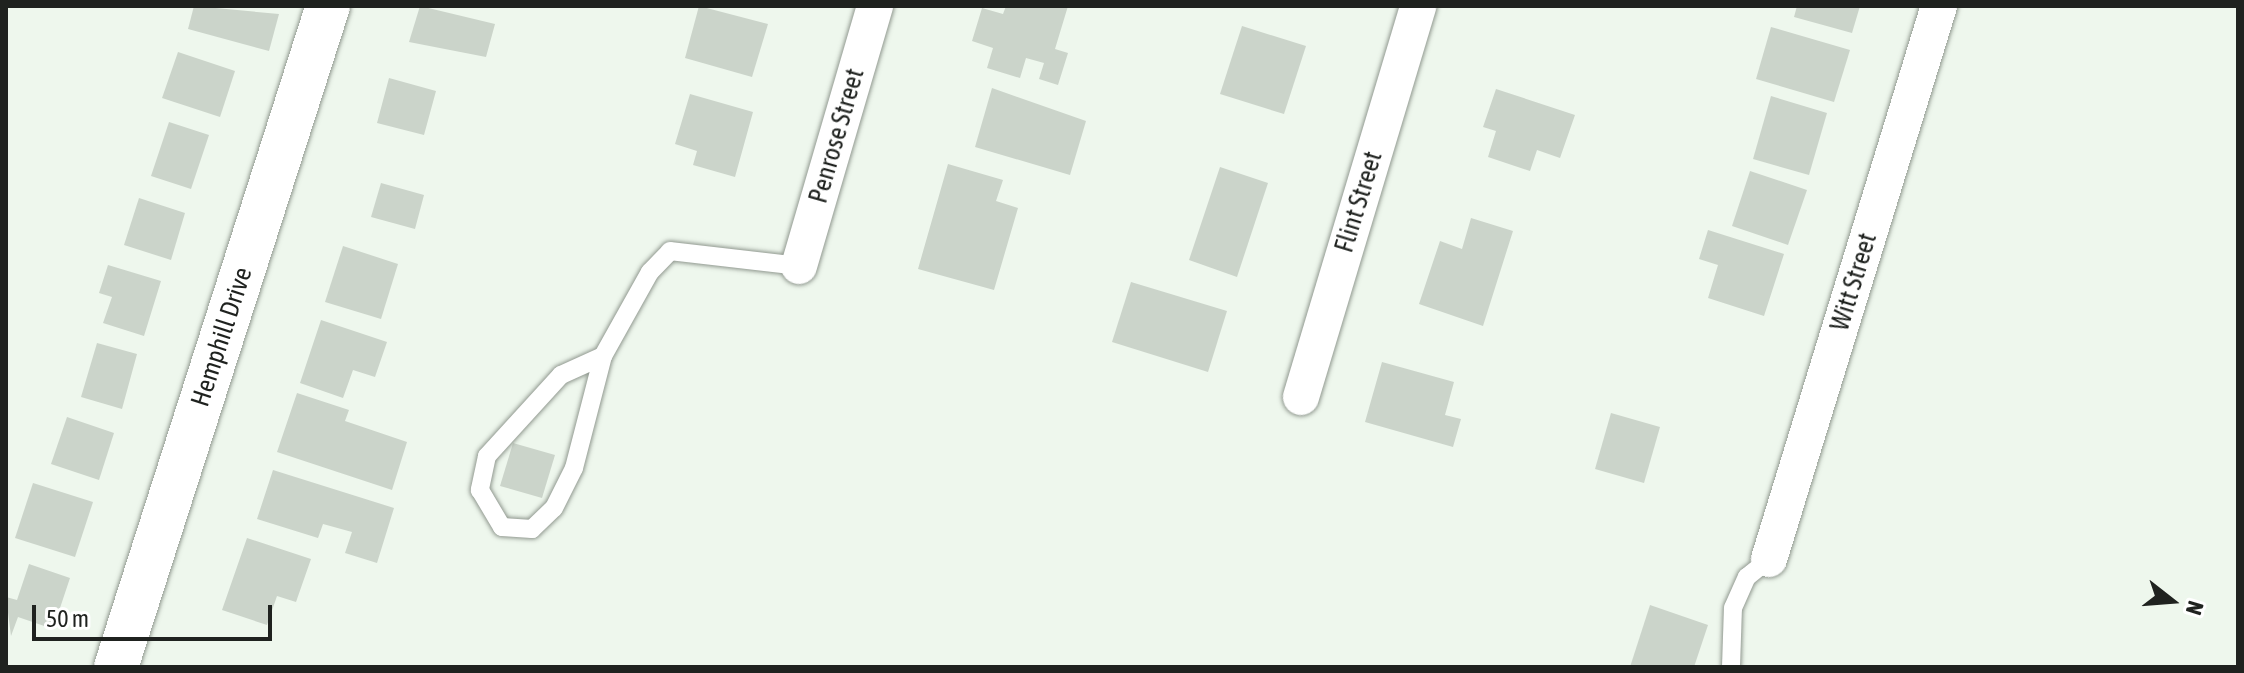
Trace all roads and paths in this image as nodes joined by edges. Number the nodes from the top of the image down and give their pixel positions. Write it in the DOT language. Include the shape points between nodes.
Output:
graph roads {
  1 [pos="328,6"];
  2 [pos="875,6"];
  3 [pos="1418,6"];
  4 [pos="1939,6"];
  5 [pos="799,266"];
  6 [pos="603,356"];
  7 [pos="1301,397"];
  8 [pos="1769,559"];
  9 [pos="116,667"];
  10 [pos="1731,667"];
  1 -- 9 [label="street, Hemphill Drive"];
  2 -- 5 [label="street, Penrose Street"];
  3 -- 7 [label="street, Flint Street"];
  4 -- 8 [label="street, Witt Street"];
  5 -- 6 [label="lane" via="670,251 650,272"];
  6 -- 6 [label="lane" via="574,468 554,508 532,529 502,527 480,490 487,456 561,375"];
  8 -- 10 [label="lane" via="1747,577 1733,608"];
}
